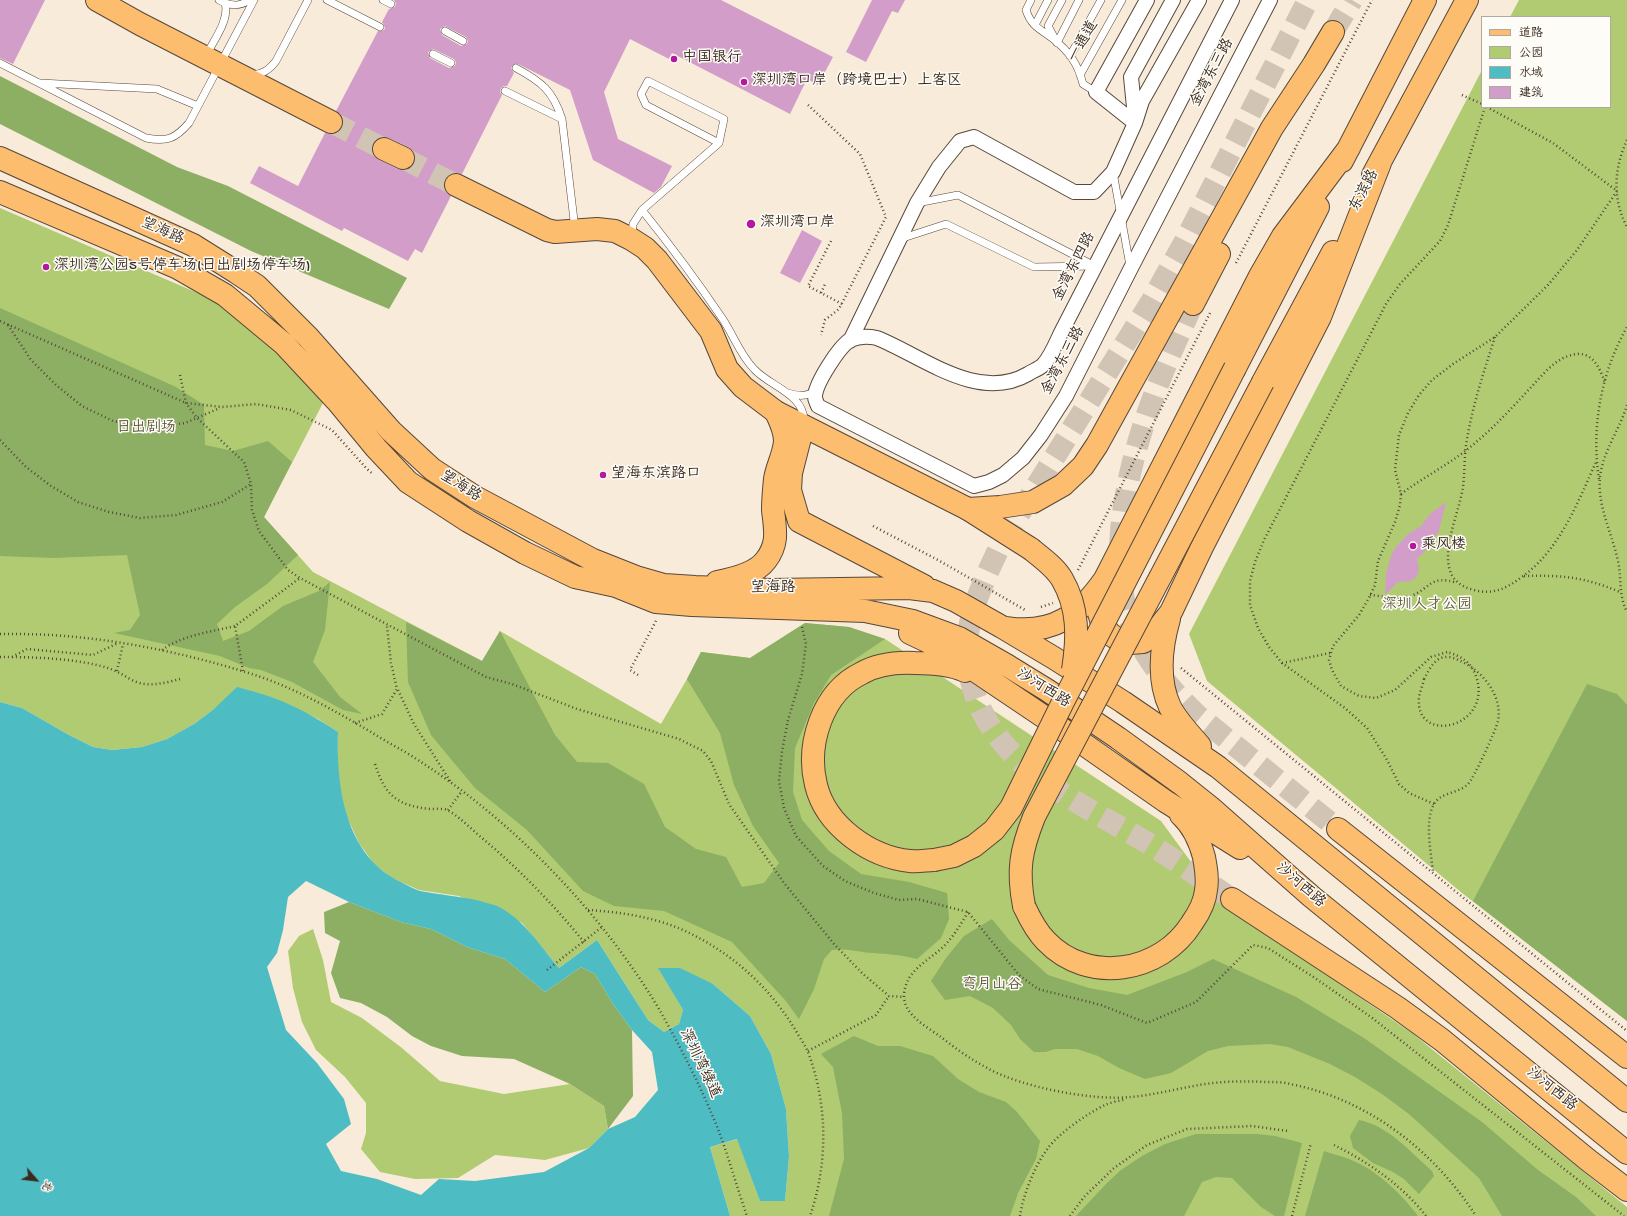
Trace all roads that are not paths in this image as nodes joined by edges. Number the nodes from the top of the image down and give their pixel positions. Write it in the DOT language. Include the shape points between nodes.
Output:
graph roads {
  1 [pos="97,0"];
  2 [pos="249,0"];
  3 [pos="254,0"];
  4 [pos="308,0"];
  5 [pos="327,0"];
  6 [pos="383,0"];
  7 [pos="1031,0"];
  8 [pos="1048,0"];
  9 [pos="1062,0"];
  10 [pos="1079,0"];
  11 [pos="1101,0"];
  12 [pos="1122,0"];
  13 [pos="1147,0"];
  14 [pos="1173,0"];
  15 [pos="1199,0"];
  16 [pos="1232,0"];
  17 [pos="1270,0"];
  18 [pos="1425,0"];
  19 [pos="1467,0"];
  20 [pos="222,1"];
  21 [pos="391,4"];
  22 [pos="1034,25"];
  23 [pos="380,27"];
  24 [pos="445,31"];
  25 [pos="463,41"];
  26 [pos="1057,43"];
  27 [pos="433,54"];
  28 [pos="1070,56"];
  29 [pos="0,63"];
  30 [pos="452,63"];
  31 [pos="220,66"];
  32 [pos="516,68"];
  33 [pos="1080,75"];
  34 [pos="38,83"];
  35 [pos="505,90"];
  36 [pos="1096,92"];
  37 [pos="198,106"];
  38 [pos="562,119"];
  39 [pos="331,122"];
  40 [pos="1135,123"];
  41 [pos="719,143"];
  42 [pos="1348,148"];
  43 [pos="0,158"];
  44 [pos="1380,162"];
  45 [pos="1113,172"];
  46 [pos="456,185"];
  47 [pos="0,192"];
  48 [pos="917,203"];
  49 [pos="642,210"];
  50 [pos="1120,217"];
  51 [pos="575,231"];
  52 [pos="900,238"];
  53 [pos="631,239"];
  54 [pos="1095,266"];
  55 [pos="1130,268"];
  56 [pos="1193,304"];
  57 [pos="850,340"];
  58 [pos="816,391"];
  59 [pos="788,393"];
  60 [pos="776,412"];
  61 [pos="804,426"];
  62 [pos="826,437"];
  63 [pos="794,458"];
  64 [pos="968,509"];
  65 [pos="1105,579"];
  66 [pos="695,588"];
  67 [pos="933,591"];
  68 [pos="865,611"];
  69 [pos="1171,612"];
  70 [pos="1002,627"];
  71 [pos="959,638"];
  72 [pos="992,683"];
  73 [pos="1062,702"];
  74 [pos="1218,767"];
  75 [pos="1165,801"];
  76 [pos="1338,829"];
  77 [pos="1312,897"];
  78 [pos="1232,899"];
  79 [pos="1627,1057"];
  80 [pos="1627,1101"];
  81 [pos="1627,1153"];
  82 [pos="1627,1190"];
  1 -- 31 [label="main road"];
  2 -- 20 [label="lane" via="234,6"];
  3 -- 31 [label="lane"];
  4 -- 31 [label="lane" via="270,68 263,73 245,76"];
  5 -- 23 [label="lane"];
  6 -- 21 [label="lane"];
  7 -- 22 [label="lane" via="1026,10 1029,20"];
  8 -- 22 [label="lane"];
  9 -- 26 [label="lane" via="1048,26"];
  10 -- 26 [label="lane"];
  11 -- 28 [label="lane"];
  12 -- 33 [label="lane, 一通道"];
  13 -- 36 [label="street"];
  14 -- 40 [label="street" via="1131,77"];
  15 -- 40 [label="street" via="1142,101"];
  16 -- 50 [label="street, 金湾东四路"];
  17 -- 55 [label="street, 金湾东三路"];
  18 -- 42 [label="main road"];
  19 -- 44 [label="main road, 东滨路"];
  20 -- 31 [label="lane" via="226,13"];
  22 -- 26 [label="lane"];
  24 -- 25 [label="lane"];
  26 -- 28 [label="lane"];
  27 -- 30 [label="lane"];
  28 -- 33 [label="lane"];
  29 -- 34 [label="lane"];
  31 -- 37 [label="lane"];
  31 -- 39 [label="main road"];
  32 -- 38 [label="lane" via="546,86"];
  33 -- 36 [label="lane" via="1083,84"];
  34 -- 37 [label="lane" via="157,89"];
  34 -- 37 [label="lane" via="146,138 160,141 171,139 181,132"];
  35 -- 38 [label="lane"];
  36 -- 40 [label="street"];
  38 -- 51 [label="lane"];
  40 -- 45 [label="street"];
  41 -- 41 [label="lane" via="646,106 641,94 648,81 724,119"];
  41 -- 49 [label="lane"];
  42 -- 65 [label="main road" via="1283,236 1260,276"];
  42 -- 73 [label="main road, bridge"];
  43 -- 66 [label="main road, 望海路" via="193,245 256,286 308,337 391,431 432,469 475,497 593,560 636,577"];
  44 -- 69 [label="main road" via="1320,317"];
  44 -- 75 [label="main road, 东滨路, bridge" via="1034,817 1020,863 1020,886 1024,906 1033,925 1046,942 1060,954 1080,963 1101,968 1139,965 1172,947 1187,931 1200,911 1206,891 1207,870 1195,832"];
  45 -- 48 [label="street" via="1094,192 1074,192 974,137 960,141 939,167"];
  45 -- 50 [label="lane"];
  46 -- 51 [label="main road" via="547,230"];
  47 -- 68 [label="main road, 望海路" via="178,268 225,295 284,344 408,482 468,521 525,553 575,577 616,586 656,602"];
  48 -- 52 [label="street"];
  48 -- 54 [label="lane" via="958,196"];
  49 -- 53 [label="lane" via="633,224"];
  49 -- 59 [label="lane" via="669,243 722,318 746,359 764,378"];
  50 -- 54 [label="street, 金湾东四路"];
  50 -- 55 [label="lane"];
  51 -- 53 [label="main road" via="615,231"];
  52 -- 54 [label="lane" via="946,224 1034,267"];
  52 -- 57 [label="street"];
  53 -- 60 [label="main road" via="657,260 711,331 727,369 743,387"];
  54 -- 57 [label="street, 金湾东四路" via="1043,365 1021,378 999,383 978,383 957,378 877,338"];
  55 -- 58 [label="street, 金湾东三路" via="1066,396 1041,435 1023,458 990,482 974,486 825,410 818,406"];
  56 -- 64 [label="main road" via="1333,32 1272,128 1117,411 1082,466 1063,485 1033,502"];
  57 -- 58 [label="street" via="837,353"];
  58 -- 59 [label="lane" via="801,396"];
  59 -- 61 [label="lane" via="804,415"];
  60 -- 61 [label="main road"];
  60 -- 66 [label="main road" via="783,426 785,439 775,478 773,509 776,533 772,550 766,561 756,569 734,578"];
  61 -- 62 [label="main road"];
  61 -- 63 [label="main road"];
  62 -- 63 [label="main road" via="804,447"];
  62 -- 64 [label="main road"];
  63 -- 67 [label="main road" via="790,490 799,521"];
  64 -- 73 [label="main road, bridge" via="1031,549 1049,563 1062,579 1077,621 1073,667"];
  65 -- 69 [label="main road" via="1098,602 1099,613 1110,634 1119,640 1143,642 1151,637"];
  65 -- 70 [label="main road" via="1087,602 1064,620 1036,629"];
  66 -- 67 [label="main road, 望海路" via="909,588"];
  67 -- 70 [label="main road, 望海路"];
  68 -- 71 [label="main road, 望海路" via="913,621"];
  68 -- 72 [label="main road" via="933,644"];
  69 -- 74 [label="main road" via="1163,641 1161,670 1164,692 1171,708"];
  70 -- 74 [label="main road" via="1117,698"];
  71 -- 77 [label="main road, 沙河西路" via="1047,690 1180,783"];
  72 -- 73 [label="main road, bridge" via="945,665 906,662 876,667 860,673 844,685 831,700 821,718 814,743 813,765 816,786 824,806 835,821 852,837 871,849 911,861 954,856 974,846 994,830 1011,808"];
  72 -- 75 [label="main road"];
  74 -- 80 [label="main road"];
  75 -- 77 [label="main road" via="1256,858"];
  76 -- 79 [label="main road"];
  77 -- 81 [label="main road, 沙河西路"];
  78 -- 82 [label="main road" via="1404,1012"];
}
